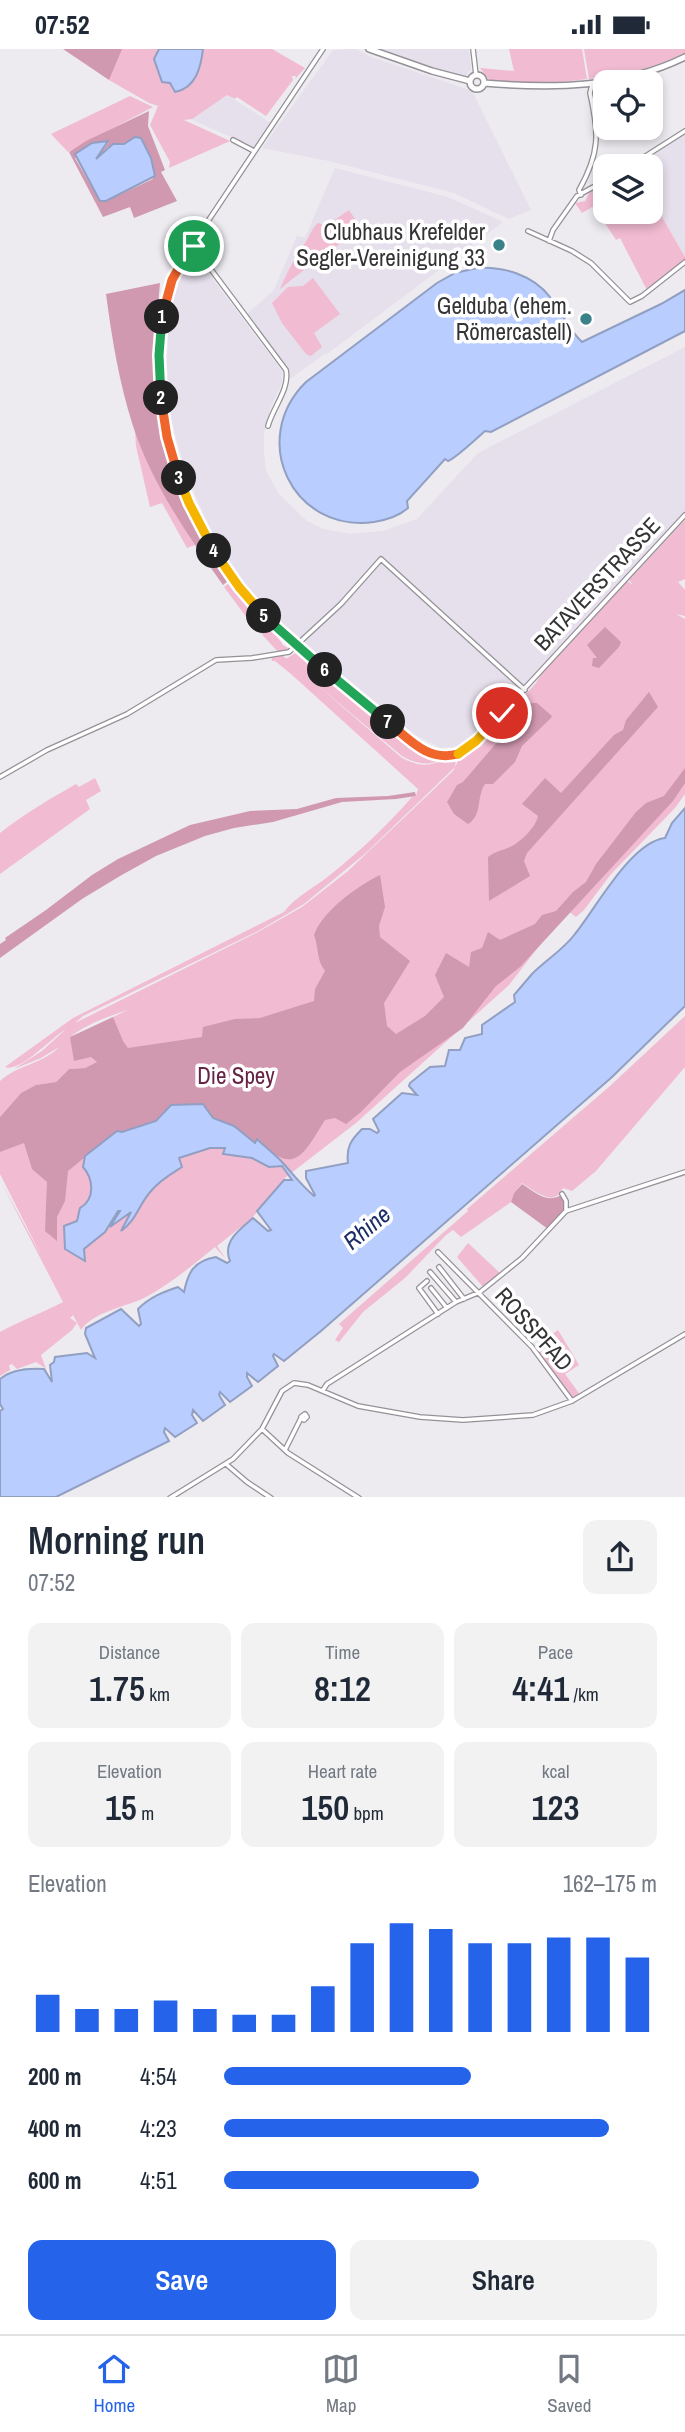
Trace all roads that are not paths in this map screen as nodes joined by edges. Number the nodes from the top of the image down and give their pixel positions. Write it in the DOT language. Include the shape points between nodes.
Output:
graph roads {
  1 [pos="323,49"];
  2 [pos="369,49"];
  3 [pos="473,49"];
  4 [pos="685,57"];
  5 [pos="651,70"];
  6 [pos="476,75"];
  7 [pos="470,81"];
  8 [pos="593,82"];
  9 [pos="484,83"];
  10 [pos="593,84"];
  11 [pos="593,84"];
  12 [pos="572,85"];
  13 [pos="581,86"];
  14 [pos="590,93"];
  15 [pos="685,131"];
  16 [pos="233,140"];
  17 [pos="254,151"];
  18 [pos="649,154"];
  19 [pos="593,187"];
  20 [pos="579,195"];
  21 [pos="528,232"];
  22 [pos="549,241"];
  23 [pos="190,246"];
  24 [pos="685,262"];
  25 [pos="268,426"];
  26 [pos="685,515"];
  27 [pos="296,645"];
  28 [pos="524,689"];
  29 [pos="0,777"];
  30 [pos="685,1171"];
  31 [pos="562,1194"];
  32 [pos="566,1211"];
  33 [pos="438,1252"];
  34 [pos="439,1267"];
  35 [pos="430,1272"];
  36 [pos="427,1281"];
  37 [pos="431,1288"];
  38 [pos="477,1293"];
  39 [pos="464,1299"];
  40 [pos="456,1303"];
  41 [pos="447,1308"];
  42 [pos="438,1314"];
  43 [pos="685,1334"];
  44 [pos="323,1390"];
  45 [pos="572,1401"];
  46 [pos="301,1418"];
  47 [pos="262,1429"];
  48 [pos="285,1450"];
  49 [pos="226,1464"];
  50 [pos="170,1497"];
  51 [pos="271,1497"];
  52 [pos="359,1497"];
  1 -- 17 [label="street, BATAVERSTRASSE"];
  2 -- 7 [label="main road"];
  3 -- 6 [label="street"];
  4 -- 5 [label="main road"];
  6 -- 7 [label="main road"];
  6 -- 9 [label="main road"];
  7 -- 9 [label="main road" via="476,89"];
  8 -- 12 [label="main road"];
  9 -- 12 [label="main road"];
  10 -- 13 [label="main road"];
  11 -- 14 [label="street"];
  12 -- 13 [label="main road"];
  13 -- 14 [label="street"];
  14 -- 20 [label="street" via="598,140"];
  15 -- 18 [label="street"];
  16 -- 17 [label="street"];
  17 -- 23 [label="street, BATAVERSTRASSE"];
  19 -- 20 [label="street"];
  20 -- 22 [label="street"];
  21 -- 22 [label="street"];
  22 -- 24 [label="street" via="591,263 630,302"];
  23 -- 25 [label="street" via="286,370 287,381"];
  23 -- 27 [label="street, BATAVERSTRASSE" via="170,284 160,336 162,403 173,460 203,533 226,569"];
  26 -- 28 [label="street, BATAVERSTRASSE"];
  27 -- 28 [label="street, BATAVERSTRASSE" via="418,748 439,756 468,748"];
  27 -- 28 [label="street" via="381,559"];
  27 -- 29 [label="street" via="286,653 216,660 127,714"];
  30 -- 32 [label="street"];
  31 -- 32 [label="street"];
  32 -- 38 [label="street" via="522,1258"];
  33 -- 38 [label="street"];
  34 -- 39 [label="street, ROSSPFAD"];
  35 -- 40 [label="street, ROSSPFAD"];
  36 -- 42 [label="street" via="419,1288"];
  37 -- 41 [label="street"];
  38 -- 39 [label="street, ROSSPFAD"];
  38 -- 45 [label="street, ROSSPFAD" via="532,1347"];
  39 -- 40 [label="street, ROSSPFAD"];
  40 -- 41 [label="street, ROSSPFAD"];
  41 -- 42 [label="street, ROSSPFAD"];
  42 -- 44 [label="street, ROSSPFAD" via="324,1385"];
  43 -- 45 [label="street"];
  44 -- 45 [label="street" via="358,1406 451,1420 533,1415"];
  44 -- 47 [label="street" via="298,1383 285,1387"];
  46 -- 48 [label="street"];
  47 -- 48 [label="street"];
  47 -- 49 [label="street"];
  48 -- 52 [label="street"];
  49 -- 50 [label="street"];
  49 -- 51 [label="street"];
}
